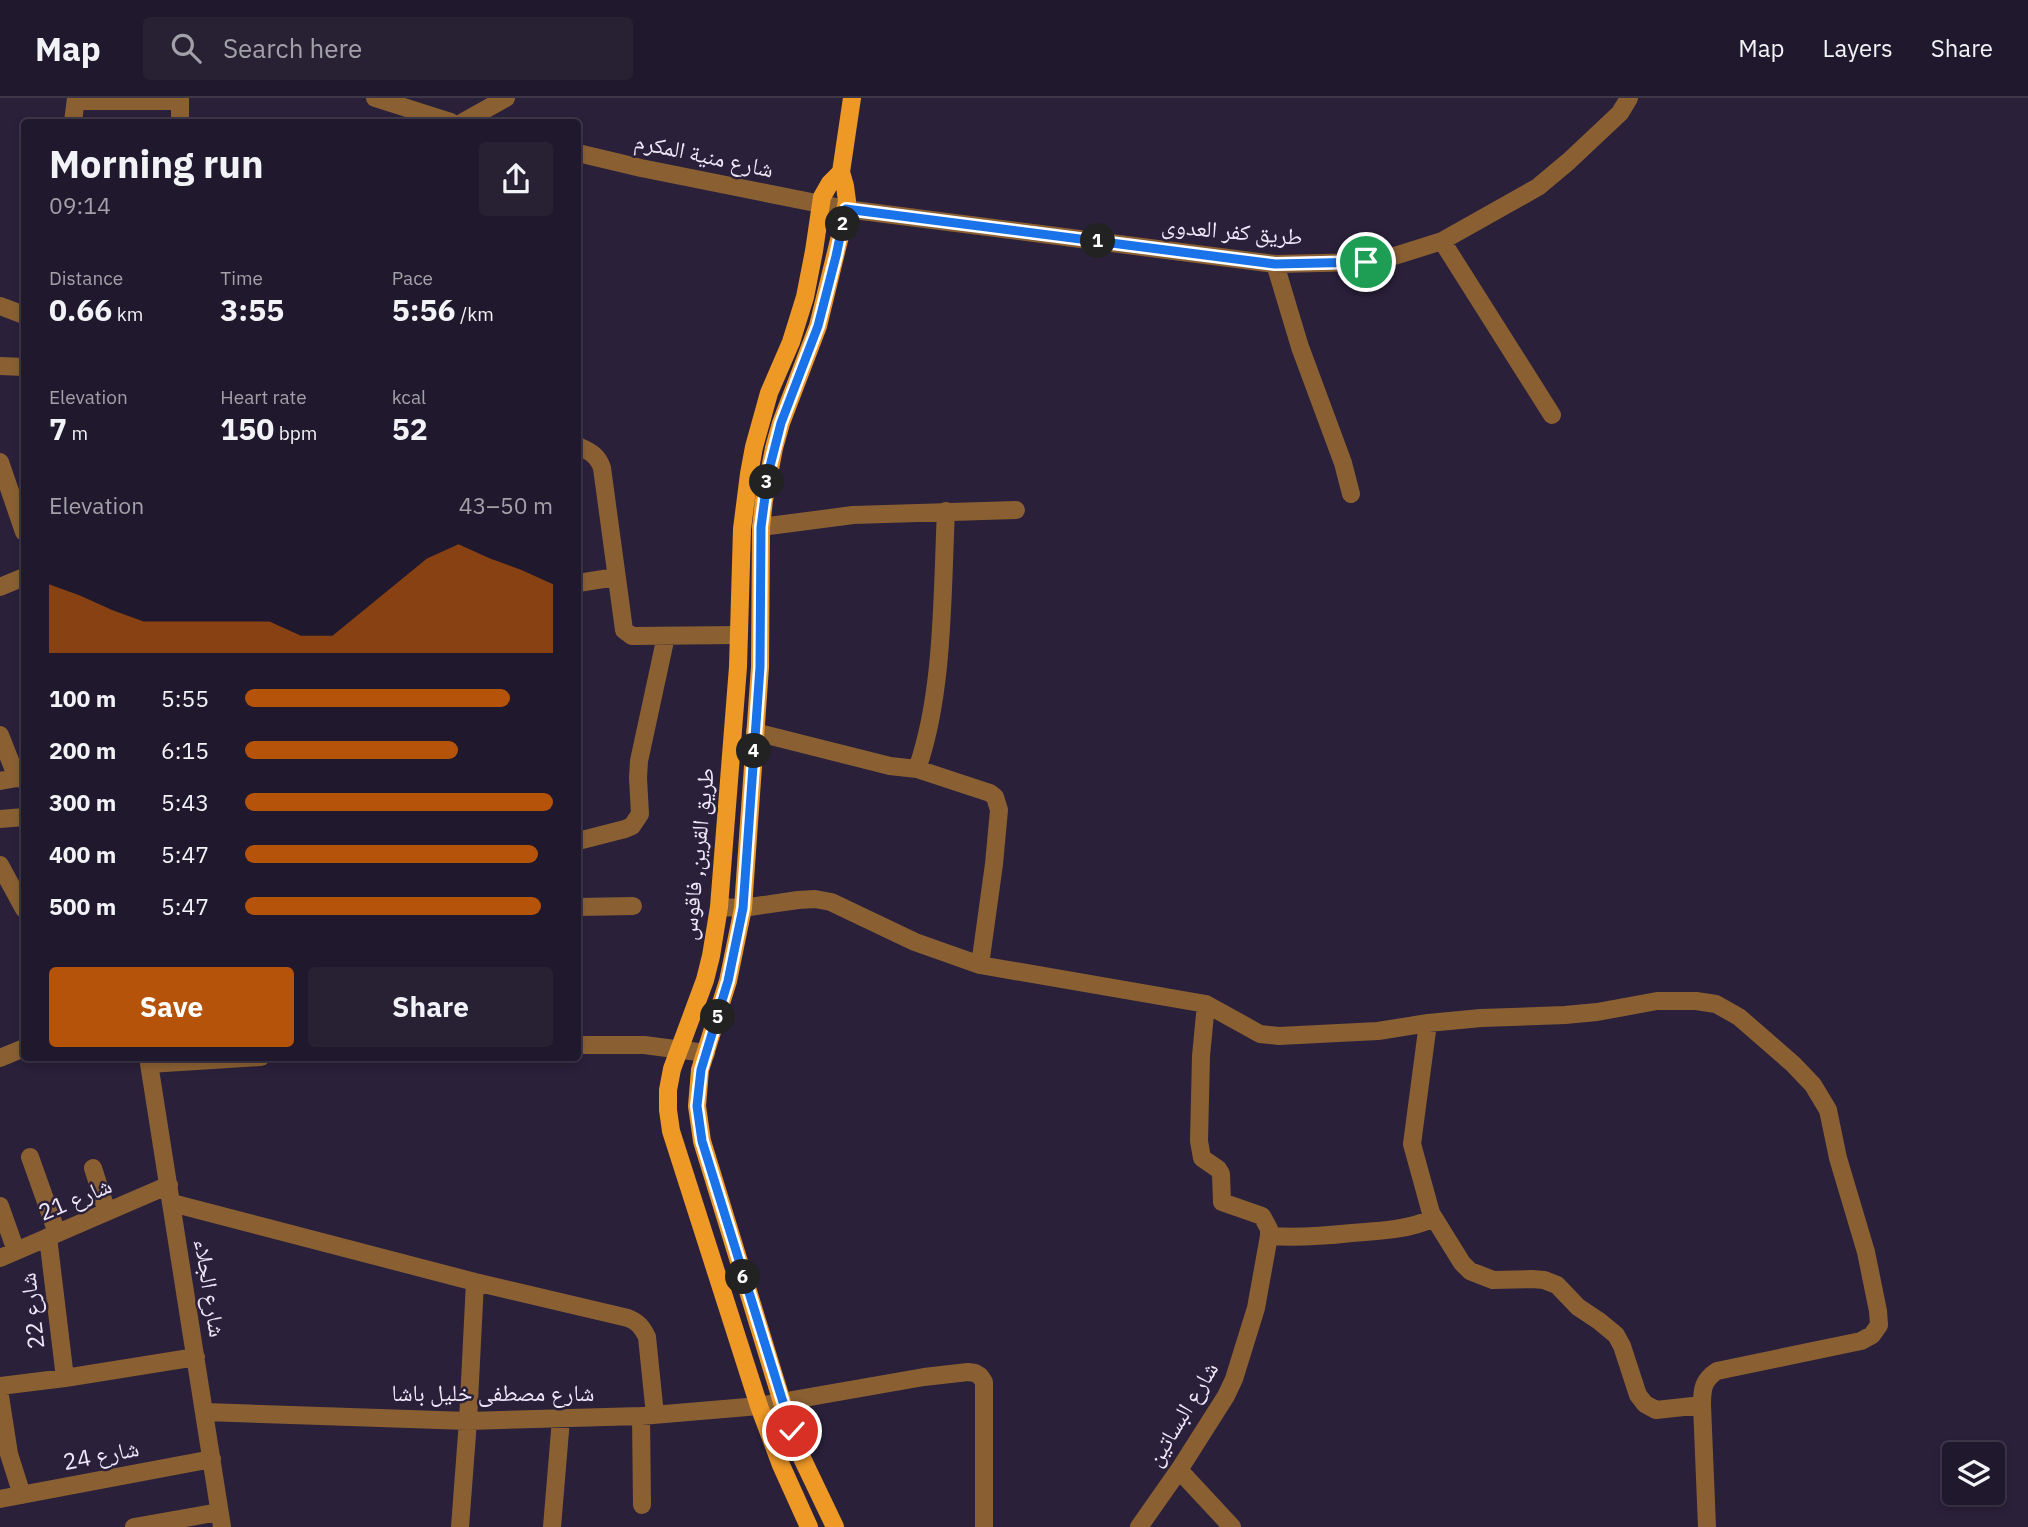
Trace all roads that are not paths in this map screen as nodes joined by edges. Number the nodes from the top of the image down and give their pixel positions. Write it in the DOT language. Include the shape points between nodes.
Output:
graph roads {
  1 [pos="375,98"];
  2 [pos="852,98"];
  3 [pos="1629,98"];
  4 [pos="76,99"];
  5 [pos="180,99"];
  6 [pos="497,100"];
  7 [pos="422,106"];
  8 [pos="73,119"];
  9 [pos="180,119"];
  10 [pos="446,119"];
  11 [pos="468,119"];
  12 [pos="581,154"];
  13 [pos="841,172"];
  14 [pos="821,204"];
  15 [pos="846,209"];
  16 [pos="1441,242"];
  17 [pos="1275,264"];
  18 [pos="0,306"];
  19 [pos="21,314"];
  20 [pos="0,366"];
  21 [pos="21,367"];
  22 [pos="1552,415"];
  23 [pos="581,447"];
  24 [pos="0,462"];
  25 [pos="1351,494"];
  26 [pos="1016,510"];
  27 [pos="946,511"];
  28 [pos="21,523"];
  29 [pos="761,527"];
  30 [pos="21,577"];
  31 [pos="616,577"];
  32 [pos="581,583"];
  33 [pos="0,587"];
  34 [pos="739,635"];
  35 [pos="666,636"];
  36 [pos="738,667"];
  37 [pos="760,667"];
  38 [pos="755,732"];
  39 [pos="0,736"];
  40 [pos="917,769"];
  41 [pos="14,779"];
  42 [pos="728,790"];
  43 [pos="751,792"];
  44 [pos="21,817"];
  45 [pos="0,819"];
  46 [pos="581,840"];
  47 [pos="0,865"];
  48 [pos="21,904"];
  49 [pos="633,906"];
  50 [pos="581,907"];
  51 [pos="719,907"];
  52 [pos="743,908"];
  53 [pos="980,965"];
  54 [pos="1206,1004"];
  55 [pos="1428,1023"];
  56 [pos="581,1045"];
  57 [pos="21,1049"];
  58 [pos="678,1049"];
  59 [pos="706,1053"];
  60 [pos="0,1058"];
  61 [pos="149,1061"];
  62 [pos="30,1157"];
  63 [pos="93,1168"];
  64 [pos="169,1185"];
  65 [pos="172,1203"];
  66 [pos="0,1206"];
  67 [pos="107,1212"];
  68 [pos="1434,1218"];
  69 [pos="53,1235"];
  70 [pos="1269,1236"];
  71 [pos="8,1254"];
  72 [pos="475,1282"];
  73 [pos="196,1357"];
  74 [pos="65,1378"];
  75 [pos="0,1386"];
  76 [pos="0,1396"];
  77 [pos="782,1402"];
  78 [pos="1702,1405"];
  79 [pos="759,1406"];
  80 [pos="205,1412"];
  81 [pos="648,1415"];
  82 [pos="561,1419"];
  83 [pos="468,1421"];
  84 [pos="212,1459"];
  85 [pos="1180,1470"];
  86 [pos="22,1495"];
  87 [pos="0,1499"];
  88 [pos="642,1505"];
  89 [pos="220,1520"];
  90 [pos="134,1527"];
  91 [pos="460,1527"];
  92 [pos="552,1527"];
  93 [pos="809,1527"];
  94 [pos="835,1527"];
  95 [pos="984,1527"];
  96 [pos="1139,1527"];
  97 [pos="1232,1527"];
  98 [pos="1707,1527"];
  1 -- 7 [label="street"];
  2 -- 13 [label="main road, طريق القرين, فاقوس"];
  3 -- 16 [label="street, طريق كفر العدوى" via="1620,113 1538,187"];
  4 -- 5 [label="street"];
  4 -- 8 [label="street"];
  5 -- 9 [label="street"];
  6 -- 11 [label="street"];
  7 -- 10 [label="street"];
  12 -- 14 [label="street, شارع منية المكرم"];
  13 -- 14 [label="main road, طريق القرين, فاقوس" via="825,190"];
  13 -- 15 [label="main road, طريق القرين, فاقوس"];
  14 -- 15 [label="street, طريق كفر العدوى"];
  14 -- 34 [label="main road, طريق القرين, فاقوس" via="805,297 769,393 748,474"];
  15 -- 17 [label="street, طريق كفر العدوى"];
  15 -- 29 [label="main road, طريق القرين, فاقوس" via="818,326 774,448"];
  16 -- 17 [label="street, طريق كفر العدوى" via="1366,262"];
  16 -- 22 [label="street"];
  17 -- 25 [label="street"];
  18 -- 19 [label="street"];
  20 -- 21 [label="street"];
  23 -- 31 [label="street" via="593,453 602,468"];
  24 -- 28 [label="street"];
  26 -- 27 [label="street"];
  27 -- 29 [label="street" via="853,515"];
  27 -- 40 [label="street" via="939,660 926,744"];
  29 -- 37 [label="main road, طريق القرين, فاقوس"];
  30 -- 33 [label="street"];
  31 -- 32 [label="street"];
  31 -- 35 [label="street" via="624,630 632,636"];
  34 -- 35 [label="street"];
  34 -- 36 [label="main road, طريق القرين, فاقوس"];
  35 -- 46 [label="street" via="639,761 640,814 632,826"];
  36 -- 37 [label="main road"];
  36 -- 42 [label="main road, طريق القرين, فاقوس"];
  37 -- 38 [label="main road, طريق القرين, فاقوس"];
  38 -- 40 [label="street"];
  38 -- 43 [label="main road, طريق القرين, فاقوس"];
  39 -- 41 [label="street"];
  40 -- 53 [label="street" via="990,793 998,803"];
  42 -- 43 [label="main road"];
  42 -- 51 [label="main road, طريق القرين, فاقوس"];
  43 -- 52 [label="main road, طريق القرين, فاقوس"];
  44 -- 45 [label="street"];
  47 -- 48 [label="street"];
  49 -- 50 [label="street"];
  51 -- 52 [label="street"];
  51 -- 58 [label="main road, طريق القرين, فاقوس" via="705,980"];
  52 -- 53 [label="street" via="798,900 831,901 915,942"];
  52 -- 59 [label="main road, طريق القرين, فاقوس" via="728,981"];
  53 -- 54 [label="street"];
  54 -- 55 [label="street" via="1253,1031 1279,1036 1378,1031"];
  54 -- 70 [label="street" via="1200,1152 1219,1169 1222,1202 1262,1216"];
  55 -- 68 [label="street" via="1412,1144"];
  55 -- 78 [label="street" via="1597,1012 1657,1001 1716,1004 1739,1017 1813,1085 1828,1110 1866,1252 1879,1325 1861,1340 1717,1371 1702,1387"];
  56 -- 58 [label="street"];
  57 -- 60 [label="street"];
  58 -- 59 [label="street"];
  58 -- 79 [label="main road, طريق القرين, فاقوس" via="668,1090 671,1131"];
  59 -- 77 [label="main road, طريق القرين, فاقوس" via="698,1088 698,1124"];
  61 -- 64 [label="street, شارع الجلاء"];
  62 -- 69 [label="street, شارع 22"];
  63 -- 67 [label="street"];
  64 -- 65 [label="street, شارع الجلاء"];
  64 -- 67 [label="street, شارع 21"];
  65 -- 72 [label="street"];
  65 -- 73 [label="street, شارع الجلاء"];
  66 -- 71 [label="street"];
  67 -- 69 [label="street, شارع 21"];
  68 -- 70 [label="street" via="1404,1228 1298,1238"];
  68 -- 78 [label="street" via="1470,1271 1493,1280 1545,1280 1557,1285 1616,1335 1645,1404 1656,1410"];
  69 -- 71 [label="street, شارع 21"];
  69 -- 74 [label="street, شارع 22"];
  70 -- 85 [label="street, شارع البساتين" via="1256,1308 1234,1379"];
  72 -- 81 [label="street" via="636,1322 646,1337"];
  72 -- 83 [label="street"];
  73 -- 74 [label="street"];
  73 -- 80 [label="street, شارع الجلاء"];
  74 -- 75 [label="street"];
  76 -- 86 [label="street" via="9,1454"];
  77 -- 79 [label="street, شارع مصطفى خليل باشا"];
  77 -- 94 [label="main road, طريق القرين, فاقوس" via="806,1468"];
  77 -- 95 [label="street, شارع مصطفى خليل باشا" via="924,1377 975,1373 984,1382"];
  78 -- 98 [label="street"];
  79 -- 81 [label="street, شارع مصطفى خليل باشا"];
  79 -- 93 [label="main road, طريق القرين, فاقوس"];
  80 -- 83 [label="street, شارع مصطفى خليل باشا"];
  80 -- 84 [label="street, شارع الجلاء"];
  81 -- 82 [label="street, شارع مصطفى خليل باشا"];
  81 -- 88 [label="street"];
  82 -- 83 [label="street, شارع مصطفى خليل باشا"];
  82 -- 92 [label="street"];
  83 -- 91 [label="street"];
  84 -- 86 [label="street, شارع 24"];
  84 -- 89 [label="street, شارع الجلاء"];
  85 -- 96 [label="street, شارع البساتين"];
  85 -- 97 [label="street"];
  86 -- 87 [label="street, شارع 24"];
  89 -- 90 [label="street"];
}
